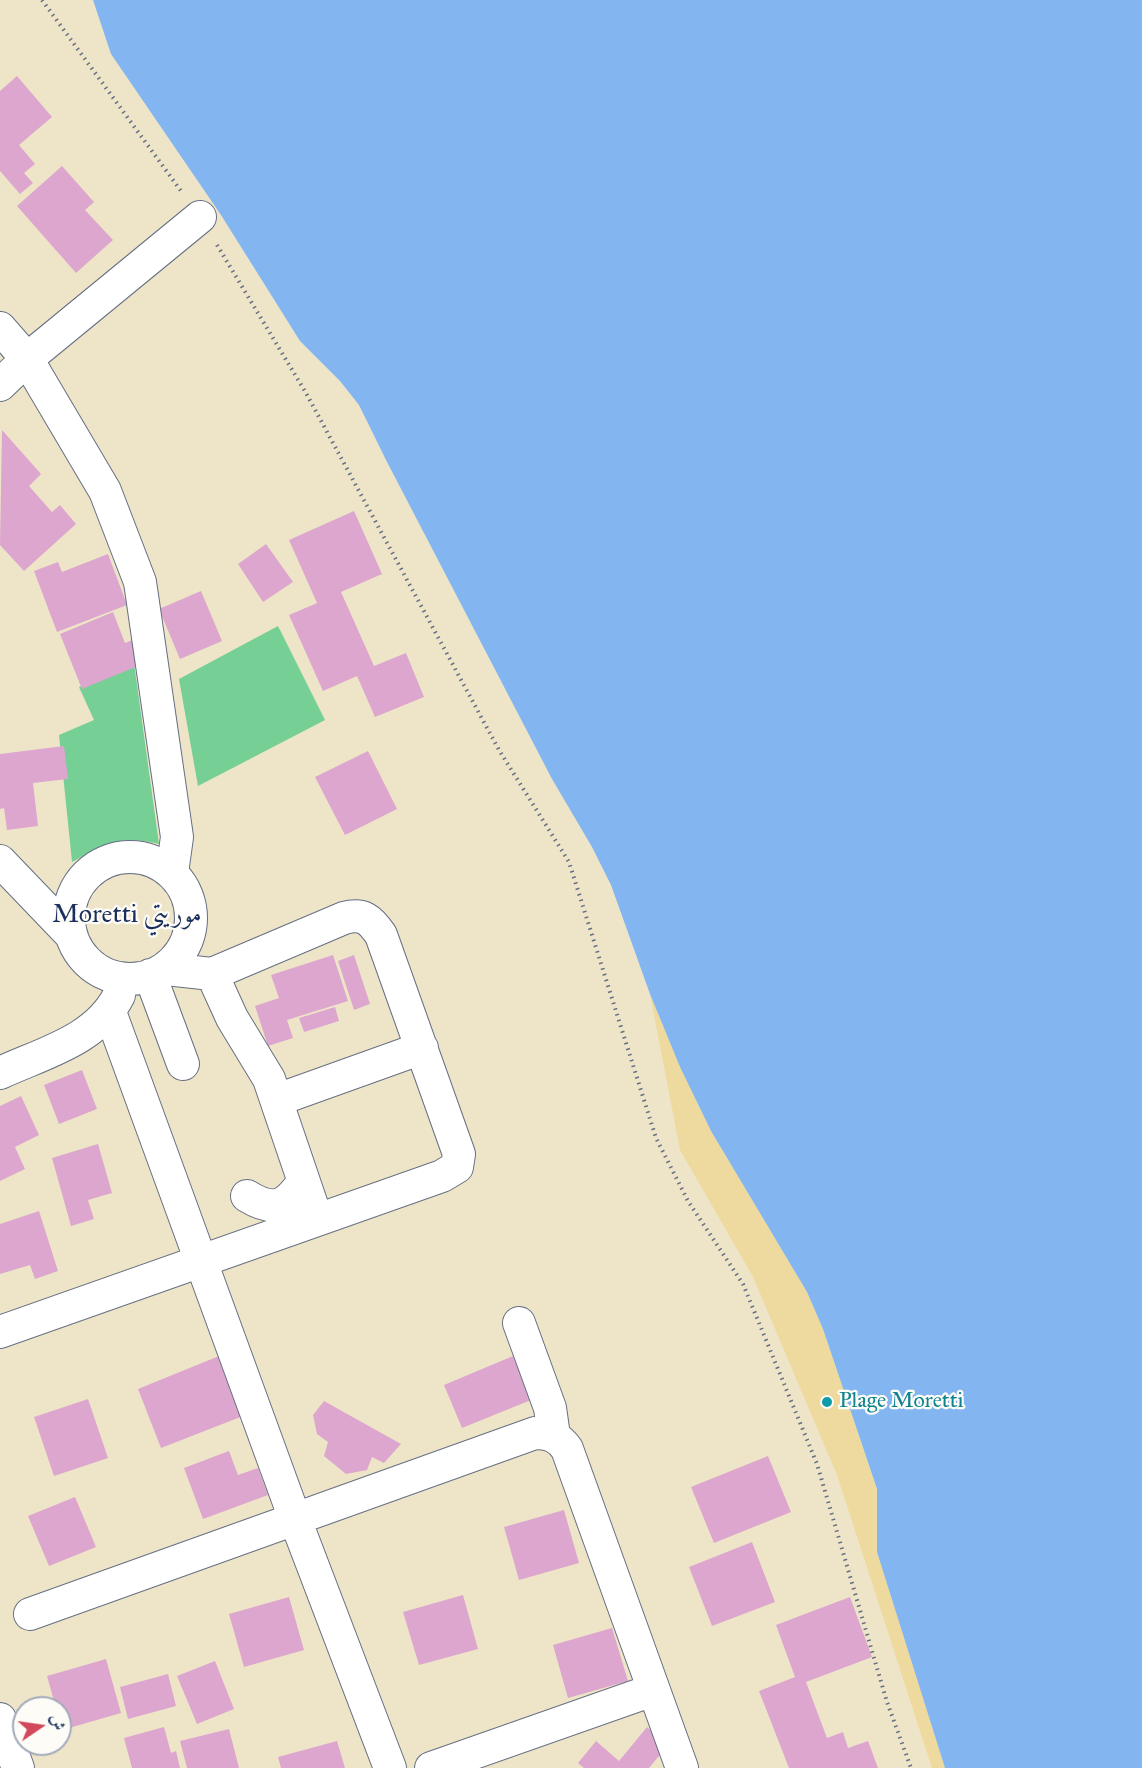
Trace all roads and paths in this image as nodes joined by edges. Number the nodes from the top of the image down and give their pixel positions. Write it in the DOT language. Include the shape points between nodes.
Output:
graph roads {
  1 [pos="42,0"];
  2 [pos="200,217"];
  3 [pos="0,328"];
  4 [pos="27,359"];
  5 [pos="0,385"];
  6 [pos="0,861"];
  7 [pos="171,873"];
  8 [pos="71,935"];
  9 [pos="212,974"];
  10 [pos="148,975"];
  11 [pos="110,1012"];
  12 [pos="422,1048"];
  13 [pos="183,1064"];
  14 [pos="0,1073"];
  15 [pos="278,1100"];
  16 [pos="303,1182"];
  17 [pos="247,1196"];
  18 [pos="317,1220"];
  19 [pos="201,1258"];
  20 [pos="519,1323"];
  21 [pos="0,1332"];
  22 [pos="554,1436"];
  23 [pos="295,1519"];
  24 [pos="30,1614"];
  25 [pos="653,1690"];
  26 [pos="0,1719"];
  27 [pos="18,1768"];
  28 [pos="390,1768"];
  29 [pos="431,1768"];
  30 [pos="682,1768"];
  31 [pos="911,1768"];
  1 -- 2 [label="path"];
  2 -- 4 [label="street"];
  2 -- 31 [label="path" via="306,393 499,750 568,862 656,1138 688,1202 743,1284 817,1464 887,1702"];
  3 -- 4 [label="street"];
  4 -- 5 [label="street"];
  4 -- 7 [label="street" via="105,491 140,582 177,837"];
  6 -- 8 [label="street"];
  7 -- 8 [label="street" via="155,862 136,857 116,858 98,866 72,896"];
  7 -- 10 [label="street" via="190,904 187,940 178,956"];
  8 -- 10 [label="street" via="92,967 109,976"];
  9 -- 10 [label="street"];
  9 -- 12 [label="street" via="344,918 357,915 370,919 381,934"];
  9 -- 15 [label="street"];
  10 -- 11 [label="street"];
  10 -- 13 [label="street"];
  11 -- 14 [label="street" via="84,1035"];
  11 -- 19 [label="street"];
  12 -- 15 [label="street"];
  12 -- 18 [label="street" via="459,1154 457,1167 442,1176"];
  15 -- 16 [label="street"];
  16 -- 17 [label="street" via="289,1202 273,1206"];
  16 -- 18 [label="street"];
  18 -- 19 [label="street"];
  19 -- 21 [label="street"];
  19 -- 23 [label="street"];
  20 -- 22 [label="street" via="550,1408"];
  22 -- 23 [label="street" via="535,1433"];
  22 -- 25 [label="street" via="567,1449"];
  23 -- 24 [label="street"];
  23 -- 28 [label="street"];
  25 -- 29 [label="street"];
  25 -- 30 [label="street"];
  26 -- 27 [label="street"];
}
